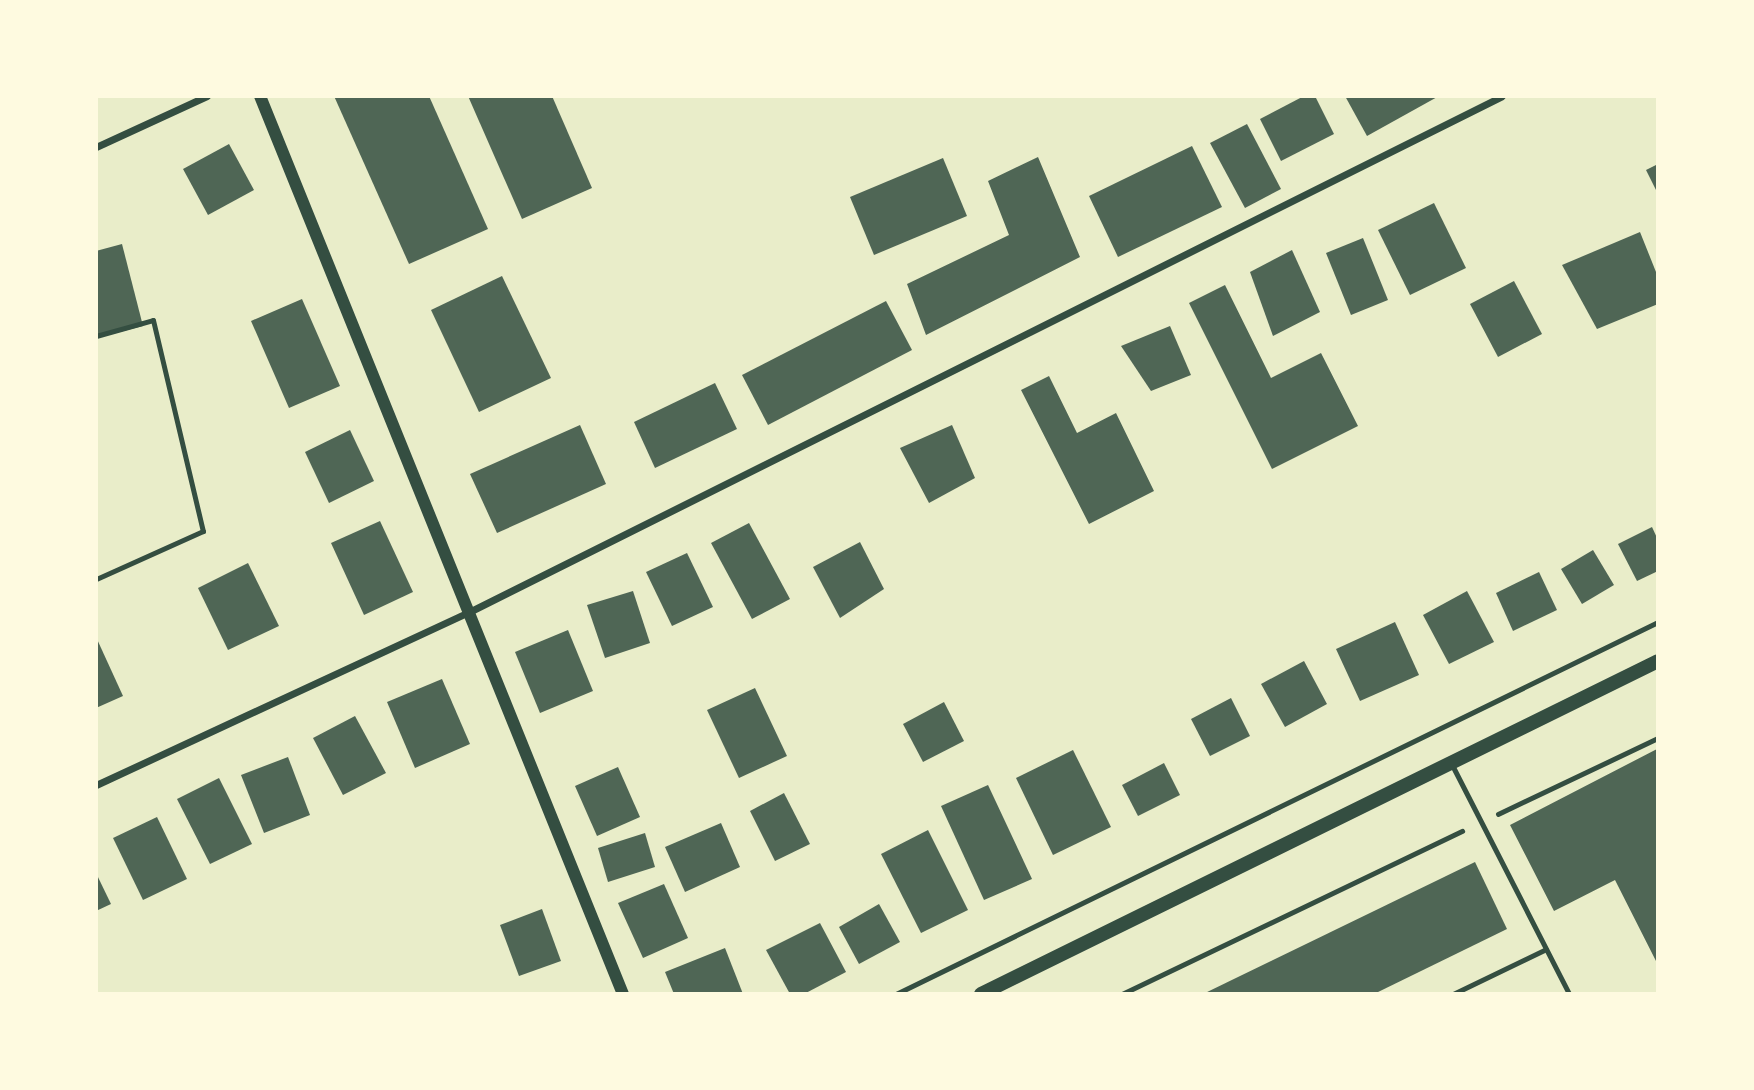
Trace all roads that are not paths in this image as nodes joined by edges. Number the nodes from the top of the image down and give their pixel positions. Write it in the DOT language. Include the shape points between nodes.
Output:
graph roads {
  1 [pos="207,96"];
  2 [pos="260,96"];
  3 [pos="1502,96"];
  4 [pos="96,147"];
  5 [pos="96,336"];
  6 [pos="96,579"];
  7 [pos="471,611"];
  8 [pos="1657,662"];
  9 [pos="1450,760"];
  10 [pos="96,785"];
  11 [pos="1546,949"];
  12 [pos="623,994"];
  13 [pos="982,994"];
  14 [pos="1453,994"];
  15 [pos="1569,994"];
  1 -- 4 [label="street"];
  2 -- 7 [label="street"];
  3 -- 7 [label="street"];
  5 -- 6 [label="lane" via="153,320 203,531"];
  7 -- 10 [label="street"];
  7 -- 12 [label="street"];
  8 -- 9 [label="main road"];
  9 -- 11 [label="lane"];
  9 -- 13 [label="main road"];
  11 -- 14 [label="lane"];
  11 -- 15 [label="lane"];
}
